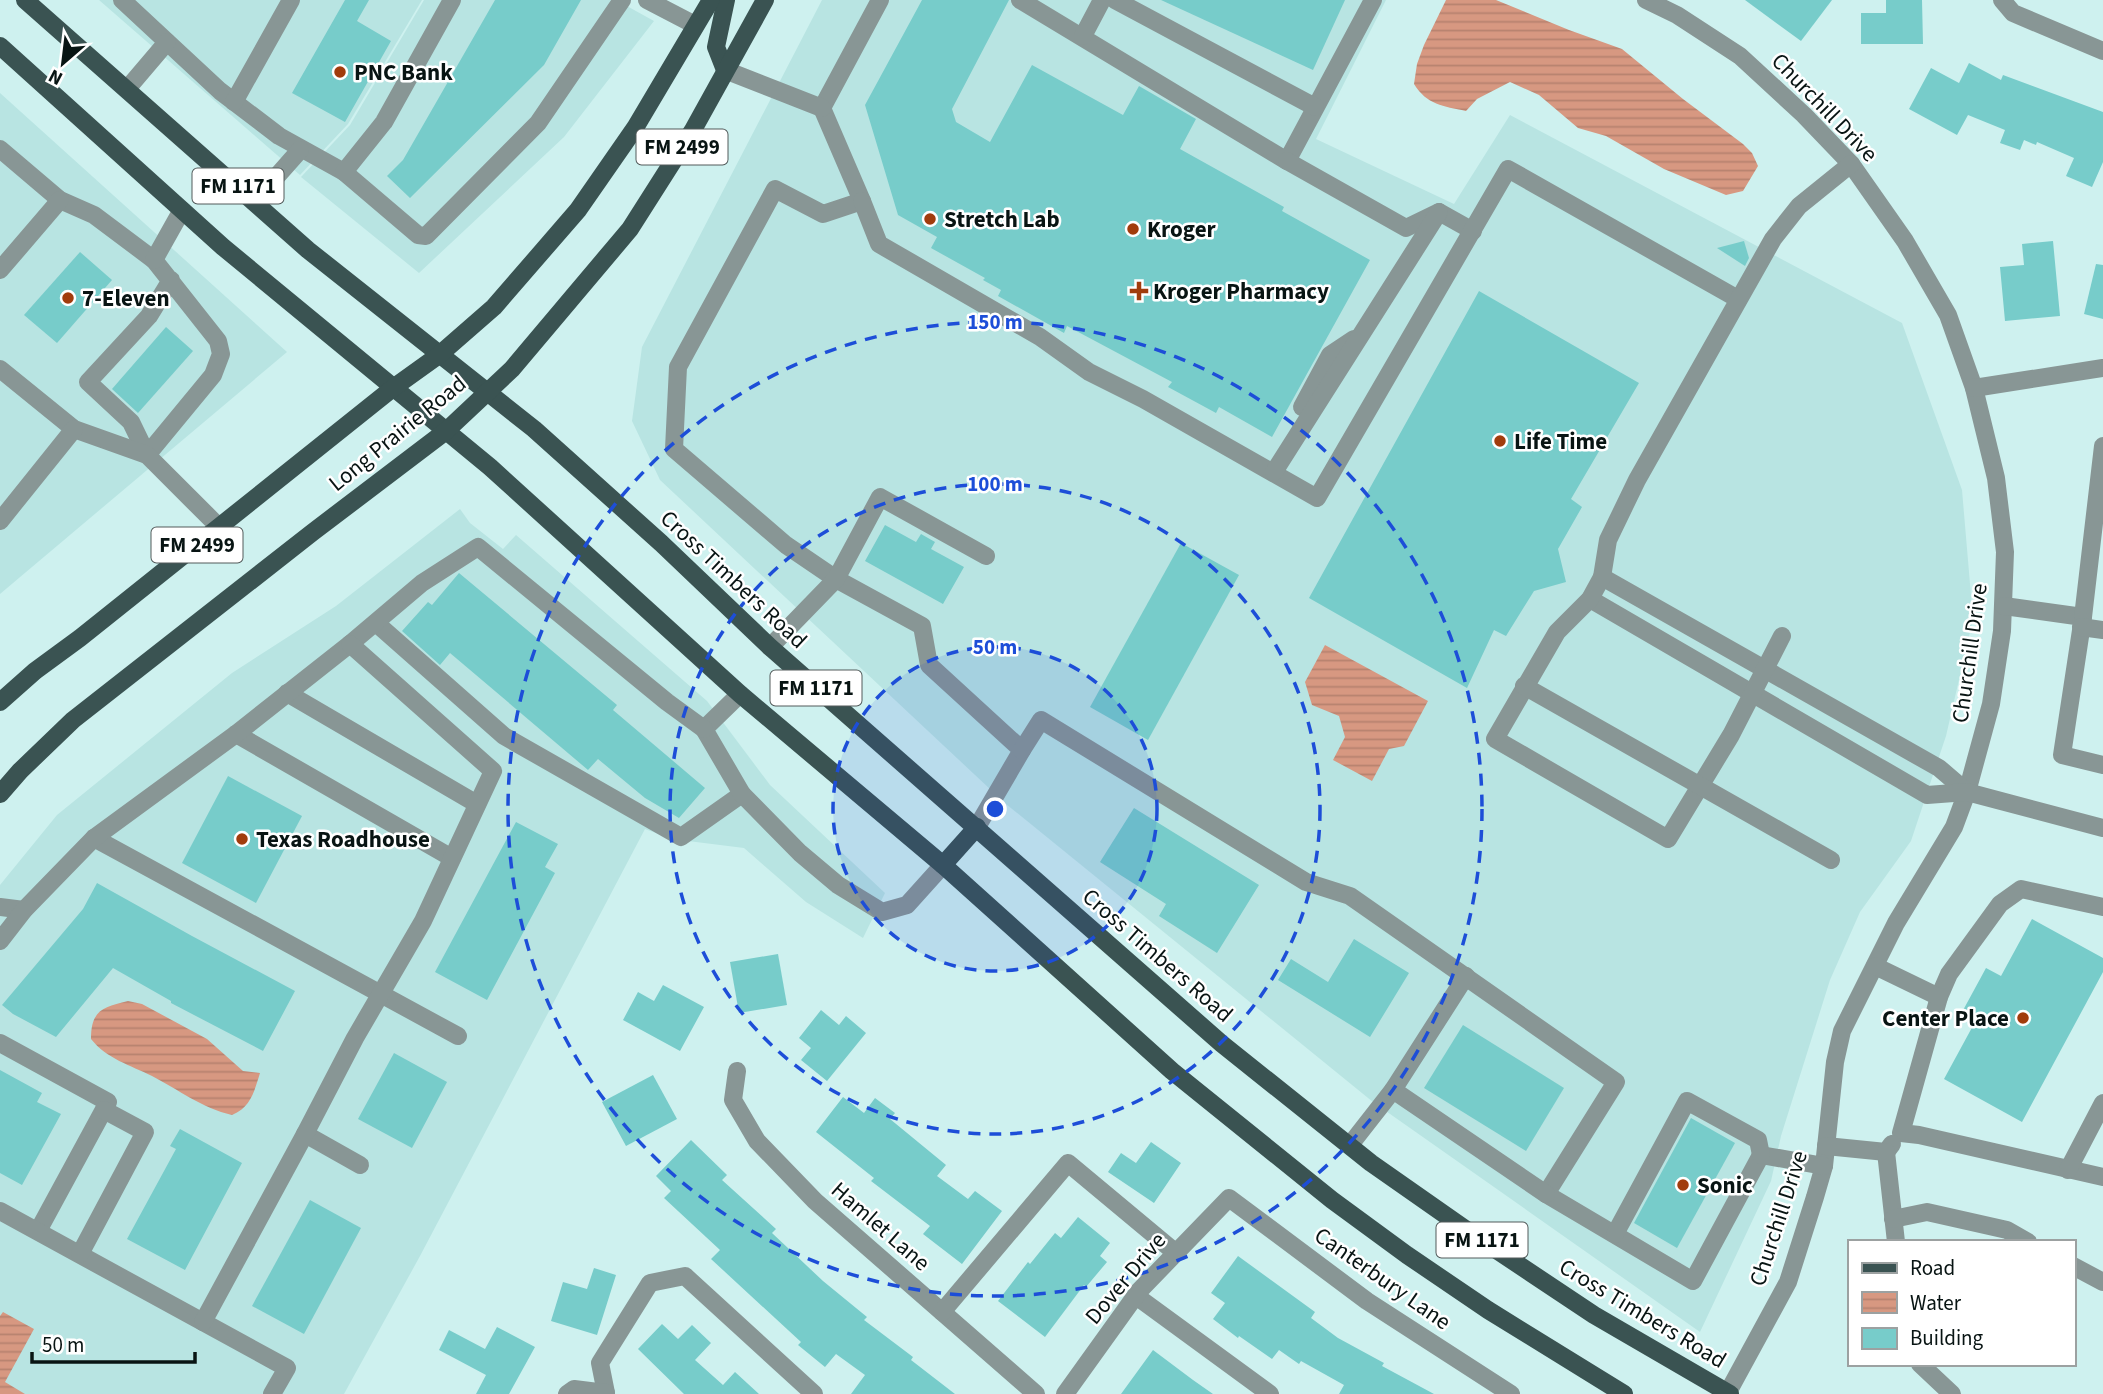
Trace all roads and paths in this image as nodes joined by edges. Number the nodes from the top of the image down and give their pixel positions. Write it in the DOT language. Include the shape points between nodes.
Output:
graph roads {
  1 [pos="26,0"];
  2 [pos="122,0"];
  3 [pos="291,0"];
  4 [pos="452,0"];
  5 [pos="622,0"];
  6 [pos="647,0"];
  7 [pos="711,0"];
  8 [pos="726,0"];
  9 [pos="765,0"];
  10 [pos="880,0"];
  11 [pos="1020,0"];
  12 [pos="1102,0"];
  13 [pos="1115,0"];
  14 [pos="1373,0"];
  15 [pos="1646,0"];
  16 [pos="2002,0"];
  17 [pos="1680,7"];
  18 [pos="695,25"];
  19 [pos="1083,36"];
  20 [pos="167,42"];
  21 [pos="0,46"];
  22 [pos="2103,51"];
  23 [pos="725,69"];
  24 [pos="127,89"];
  25 [pos="234,102"];
  26 [pos="1315,107"];
  27 [pos="822,108"];
  28 [pos="0,149"];
  29 [pos="300,150"];
  30 [pos="1287,160"];
  31 [pos="1851,164"];
  32 [pos="344,172"];
  33 [pos="60,200"];
  34 [pos="862,201"];
  35 [pos="254,202"];
  36 [pos="182,210"];
  37 [pos="1438,212"];
  38 [pos="1473,231"];
  39 [pos="154,260"];
  40 [pos="0,270"];
  41 [pos="171,280"];
  42 [pos="1738,299"];
  43 [pos="439,355"];
  44 [pos="0,369"];
  45 [pos="2103,369"];
  46 [pos="393,388"];
  47 [pos="1974,388"];
  48 [pos="487,393"];
  49 [pos="74,429"];
  50 [pos="446,431"];
  51 [pos="2103,446"];
  52 [pos="148,455"];
  53 [pos="1274,471"];
  54 [pos="0,521"];
  55 [pos="219,527"];
  56 [pos="986,556"];
  57 [pos="1602,577"];
  58 [pos="836,579"];
  59 [pos="1590,599"];
  60 [pos="2004,606"];
  61 [pos="2082,622"];
  62 [pos="376,623"];
  63 [pos="2103,629"];
  64 [pos="1782,636"];
  65 [pos="350,644"];
  66 [pos="769,647"];
  67 [pos="1765,670"];
  68 [pos="1524,687"];
  69 [pos="287,693"];
  70 [pos="740,694"];
  71 [pos="1754,694"];
  72 [pos="0,702"];
  73 [pos="705,729"];
  74 [pos="236,734"];
  75 [pos="1022,750"];
  76 [pos="2103,765"];
  77 [pos="1700,786"];
  78 [pos="1967,792"];
  79 [pos="0,794"];
  80 [pos="742,794"];
  81 [pos="477,804"];
  82 [pos="976,827"];
  83 [pos="2103,828"];
  84 [pos="94,838"];
  85 [pos="452,858"];
  86 [pos="1831,860"];
  87 [pos="943,864"];
  88 [pos="0,907"];
  89 [pos="2103,907"];
  90 [pos="24,910"];
  91 [pos="0,942"];
  92 [pos="1875,966"];
  93 [pos="1465,976"];
  94 [pos="380,994"];
  95 [pos="1939,997"];
  96 [pos="458,1036"];
  97 [pos="0,1043"];
  98 [pos="737,1071"];
  99 [pos="1393,1090"];
  100 [pos="2103,1103"];
  101 [pos="104,1110"];
  102 [pos="1901,1133"];
  103 [pos="306,1134"];
  104 [pos="1350,1145"];
  105 [pos="1826,1146"];
  106 [pos="1885,1152"];
  107 [pos="1761,1154"];
  108 [pos="360,1165"];
  109 [pos="1824,1166"];
  110 [pos="2068,1170"];
  111 [pos="2103,1177"];
  112 [pos="1546,1194"];
  113 [pos="1229,1198"];
  114 [pos="0,1210"];
  115 [pos="1893,1219"];
  116 [pos="38,1231"];
  117 [pos="1615,1234"];
  118 [pos="1896,1240"];
  119 [pos="2024,1240"];
  120 [pos="1177,1253"];
  121 [pos="80,1254"];
  122 [pos="2075,1267"];
  123 [pos="2103,1282"];
  124 [pos="1136,1296"];
  125 [pos="942,1312"];
  126 [pos="203,1322"];
  127 [pos="1922,1366"];
  128 [pos="272,1394"];
  129 [pos="568,1394"];
  130 [pos="606,1394"];
  131 [pos="814,1394"];
  132 [pos="1036,1394"];
  133 [pos="1065,1394"];
  134 [pos="1270,1394"];
  135 [pos="1511,1394"];
  136 [pos="1624,1394"];
  137 [pos="1728,1394"];
  138 [pos="1952,1394"];
  1 -- 24 [label="main road, Cross Timbers Road / FM 1171"];
  2 -- 20 [label="street"];
  3 -- 25 [label="street"];
  4 -- 32 [label="street" via="384,122"];
  5 -- 32 [label="street" via="538,123 426,236 418,235"];
  6 -- 18 [label="street"];
  7 -- 18 [label="main road, Long Prairie Road / FM 2499"];
  8 -- 23 [label="main road" via="716,47"];
  9 -- 23 [label="main road, Long Prairie Road / FM 2499"];
  10 -- 27 [label="street"];
  11 -- 19 [label="street"];
  12 -- 19 [label="street"];
  13 -- 26 [label="street"];
  14 -- 26 [label="street"];
  15 -- 17 [label="street, Churchill Drive"];
  16 -- 22 [label="street" via="2013,13"];
  17 -- 31 [label="street, Churchill Drive" via="1804,114"];
  18 -- 43 [label="main road, Long Prairie Road / FM 2499" via="635,128 578,210 494,307"];
  19 -- 30 [label="street"];
  20 -- 24 [label="street"];
  20 -- 25 [label="street"];
  21 -- 36 [label="main road, FM 1171"];
  23 -- 27 [label="street"];
  23 -- 48 [label="main road, Long Prairie Road / FM 2499" via="693,130 630,229 551,326"];
  24 -- 35 [label="main road, Cross Timbers Road / FM 1171"];
  25 -- 29 [label="street"];
  26 -- 30 [label="street"];
  27 -- 34 [label="street"];
  28 -- 33 [label="street"];
  29 -- 32 [label="street"];
  29 -- 35 [label="street"];
  30 -- 37 [label="street" via="1406,228"];
  31 -- 42 [label="street" via="1799,206 1773,239"];
  31 -- 47 [label="street, Churchill Drive" via="1948,315"];
  33 -- 39 [label="street" via="94,215"];
  33 -- 40 [label="street"];
  34 -- 53 [label="street" via="878,244 1040,337 1089,372"];
  34 -- 58 [label="street" via="823,214 775,189 678,367 674,449 786,545"];
  35 -- 43 [label="main road, Cross Timbers Road / FM 1171"];
  36 -- 39 [label="street"];
  36 -- 46 [label="main road, FM 1171"];
  37 -- 38 [label="street"];
  37 -- 53 [label="street"];
  38 -- 42 [label="street" via="1508,169"];
  38 -- 53 [label="street" via="1317,498"];
  39 -- 41 [label="street"];
  41 -- 52 [label="street" via="218,341 221,354 213,375"];
  41 -- 52 [label="street" via="149,316 89,382 131,422"];
  42 -- 57 [label="street" via="1637,480 1608,540"];
  43 -- 46 [label="main road, Long Prairie Road / FM 2499"];
  43 -- 48 [label="main road, Cross Timbers Road / FM 1171"];
  44 -- 49 [label="street"];
  45 -- 47 [label="street"];
  46 -- 50 [label="main road, FM 1171"];
  46 -- 55 [label="main road, Long Prairie Road / FM 2499"];
  47 -- 60 [label="street, Churchill Drive" via="1996,478 2005,552"];
  48 -- 50 [label="main road, Long Prairie Road / FM 2499"];
  48 -- 66 [label="main road, Cross Timbers Road / FM 1171" via="661,543"];
  49 -- 52 [label="street"];
  49 -- 54 [label="street"];
  50 -- 70 [label="main road, FM 1171"];
  50 -- 79 [label="main road, Long Prairie Road / FM 2499" via="73,720"];
  51 -- 61 [label="street"];
  52 -- 55 [label="street"];
  55 -- 72 [label="main road, Long Prairie Road / FM 2499"];
  56 -- 58 [label="street" via="880,498"];
  57 -- 59 [label="street"];
  57 -- 67 [label="street"];
  58 -- 66 [label="street"];
  58 -- 75 [label="street" via="922,626 929,665"];
  59 -- 68 [label="street" via="1557,632"];
  59 -- 71 [label="street"];
  60 -- 61 [label="street"];
  60 -- 78 [label="street, Churchill Drive" via="1991,704"];
  61 -- 63 [label="street"];
  61 -- 76 [label="street" via="2062,755"];
  62 -- 65 [label="street"];
  62 -- 73 [label="street" via="422,583 478,547"];
  62 -- 80 [label="street" via="504,736 681,837"];
  64 -- 67 [label="street"];
  65 -- 69 [label="street"];
  65 -- 81 [label="street" via="493,771"];
  66 -- 82 [label="main road, Cross Timbers Road / FM 1171"];
  67 -- 71 [label="street"];
  67 -- 78 [label="street" via="1939,768"];
  68 -- 77 [label="street"];
  68 -- 77 [label="street" via="1495,739 1668,839"];
  69 -- 74 [label="street"];
  69 -- 81 [label="street"];
  70 -- 73 [label="street"];
  70 -- 87 [label="main road, FM 1171"];
  71 -- 77 [label="street"];
  71 -- 78 [label="street" via="1927,794"];
  73 -- 80 [label="street"];
  74 -- 84 [label="street"];
  74 -- 85 [label="street"];
  75 -- 82 [label="street"];
  75 -- 93 [label="street" via="1041,720 1306,883 1350,896"];
  77 -- 86 [label="street"];
  78 -- 83 [label="street"];
  78 -- 92 [label="street, Churchill Drive" via="1954,827"];
  80 -- 87 [label="street" via="838,886 882,912 907,905"];
  81 -- 85 [label="street"];
  82 -- 87 [label="main road"];
  82 -- 104 [label="main road, Cross Timbers Road / FM 1171" via="1222,1044"];
  84 -- 90 [label="street"];
  84 -- 94 [label="street"];
  85 -- 94 [label="street" via="423,921"];
  87 -- 136 [label="main road, FM 1171" via="1172,1071 1332,1200 1488,1310"];
  88 -- 90 [label="street"];
  89 -- 95 [label="street" via="2021,889 2000,904 1949,974"];
  90 -- 91 [label="street"];
  92 -- 95 [label="street"];
  92 -- 105 [label="street, Churchill Drive" via="1842,1031"];
  93 -- 99 [label="street"];
  93 -- 112 [label="street" via="1616,1082"];
  94 -- 96 [label="street"];
  94 -- 103 [label="street"];
  95 -- 102 [label="street"];
  97 -- 101 [label="street" via="108,1102"];
  98 -- 125 [label="street, Hamlet Lane" via="733,1100 757,1142 815,1201"];
  99 -- 104 [label="street"];
  99 -- 112 [label="street"];
  100 -- 110 [label="street"];
  101 -- 116 [label="street"];
  101 -- 121 [label="street" via="145,1132"];
  102 -- 106 [label="street"];
  102 -- 110 [label="street"];
  103 -- 108 [label="street"];
  103 -- 126 [label="street"];
  104 -- 137 [label="main road, Cross Timbers Road / FM 1171" via="1594,1315"];
  105 -- 106 [label="street"];
  105 -- 109 [label="street, Churchill Drive"];
  106 -- 115 [label="street"];
  107 -- 109 [label="street"];
  107 -- 117 [label="street" via="1693,1281"];
  107 -- 117 [label="street" via="1758,1140 1687,1101"];
  109 -- 137 [label="street, Churchill Drive" via="1788,1282"];
  110 -- 111 [label="street"];
  112 -- 117 [label="street"];
  113 -- 120 [label="street, Dover Drive"];
  113 -- 135 [label="street, Canterbury Lane" via="1367,1301"];
  114 -- 116 [label="street"];
  115 -- 118 [label="street"];
  115 -- 119 [label="street" via="1927,1212 2007,1230"];
  116 -- 121 [label="street"];
  120 -- 124 [label="street, Dover Drive"];
  120 -- 125 [label="street" via="1068,1163"];
  121 -- 126 [label="street"];
  122 -- 123 [label="street"];
  124 -- 133 [label="street, Dover Drive"];
  124 -- 134 [label="street"];
  125 -- 132 [label="street, Hamlet Lane"];
  126 -- 128 [label="street" via="286,1367"];
  127 -- 138 [label="street"];
  129 -- 130 [label="street" via="574,1389"];
  130 -- 131 [label="street" via="600,1363 650,1283 685,1276"];
}
